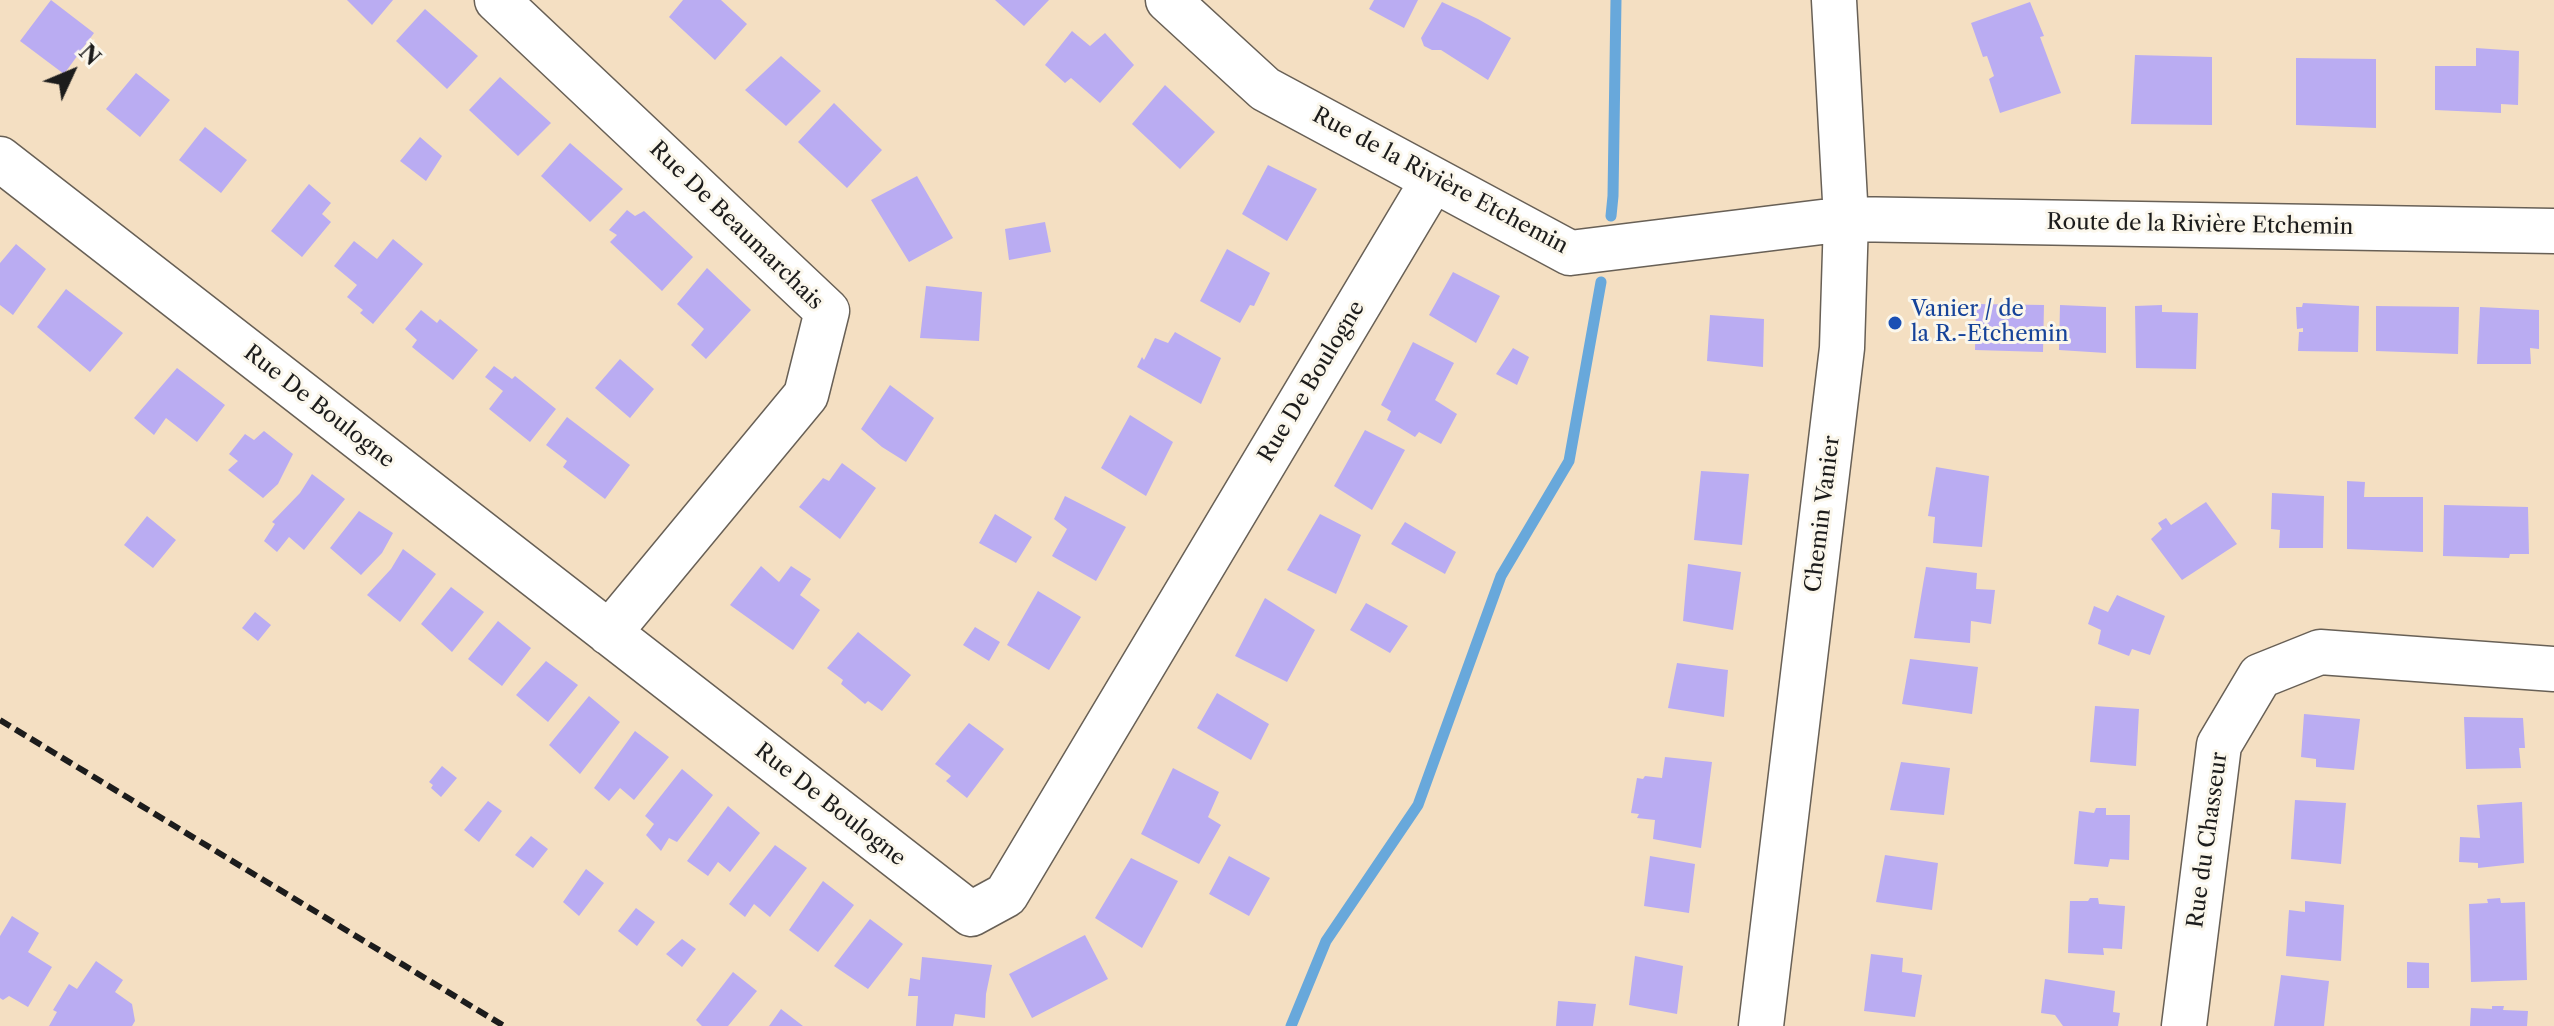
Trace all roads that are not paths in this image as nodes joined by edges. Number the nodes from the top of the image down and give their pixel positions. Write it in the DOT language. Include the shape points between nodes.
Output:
graph roads {
  1 [pos="497,0"];
  2 [pos="1168,0"];
  3 [pos="1834,0"];
  4 [pos="0,159"];
  5 [pos="1433,180"];
  6 [pos="1846,219"];
  7 [pos="2554,231"];
  8 [pos="609,633"];
  9 [pos="2554,669"];
  10 [pos="1761,1026"];
  11 [pos="2184,1026"];
  1 -- 8 [label="street, Rue De Beaumarchais" via="827,311 806,395"];
  2 -- 5 [label="street, Rue de la Rivière Etchemin" via="1265,89"];
  3 -- 6 [label="street, Chemin Vanier"];
  4 -- 8 [label="street, Rue De Boulogne"];
  5 -- 6 [label="street, Rue de la Rivière Etchemin" via="1570,253"];
  5 -- 8 [label="street, Rue De Boulogne" via="1015,882 995,902 971,914"];
  6 -- 7 [label="street, Route de la Rivière Etchemin"];
  6 -- 10 [label="street, Chemin Vanier" via="1842,348"];
  9 -- 11 [label="street, Rue du Chasseur" via="2320,652 2260,676 2219,745"];
}
